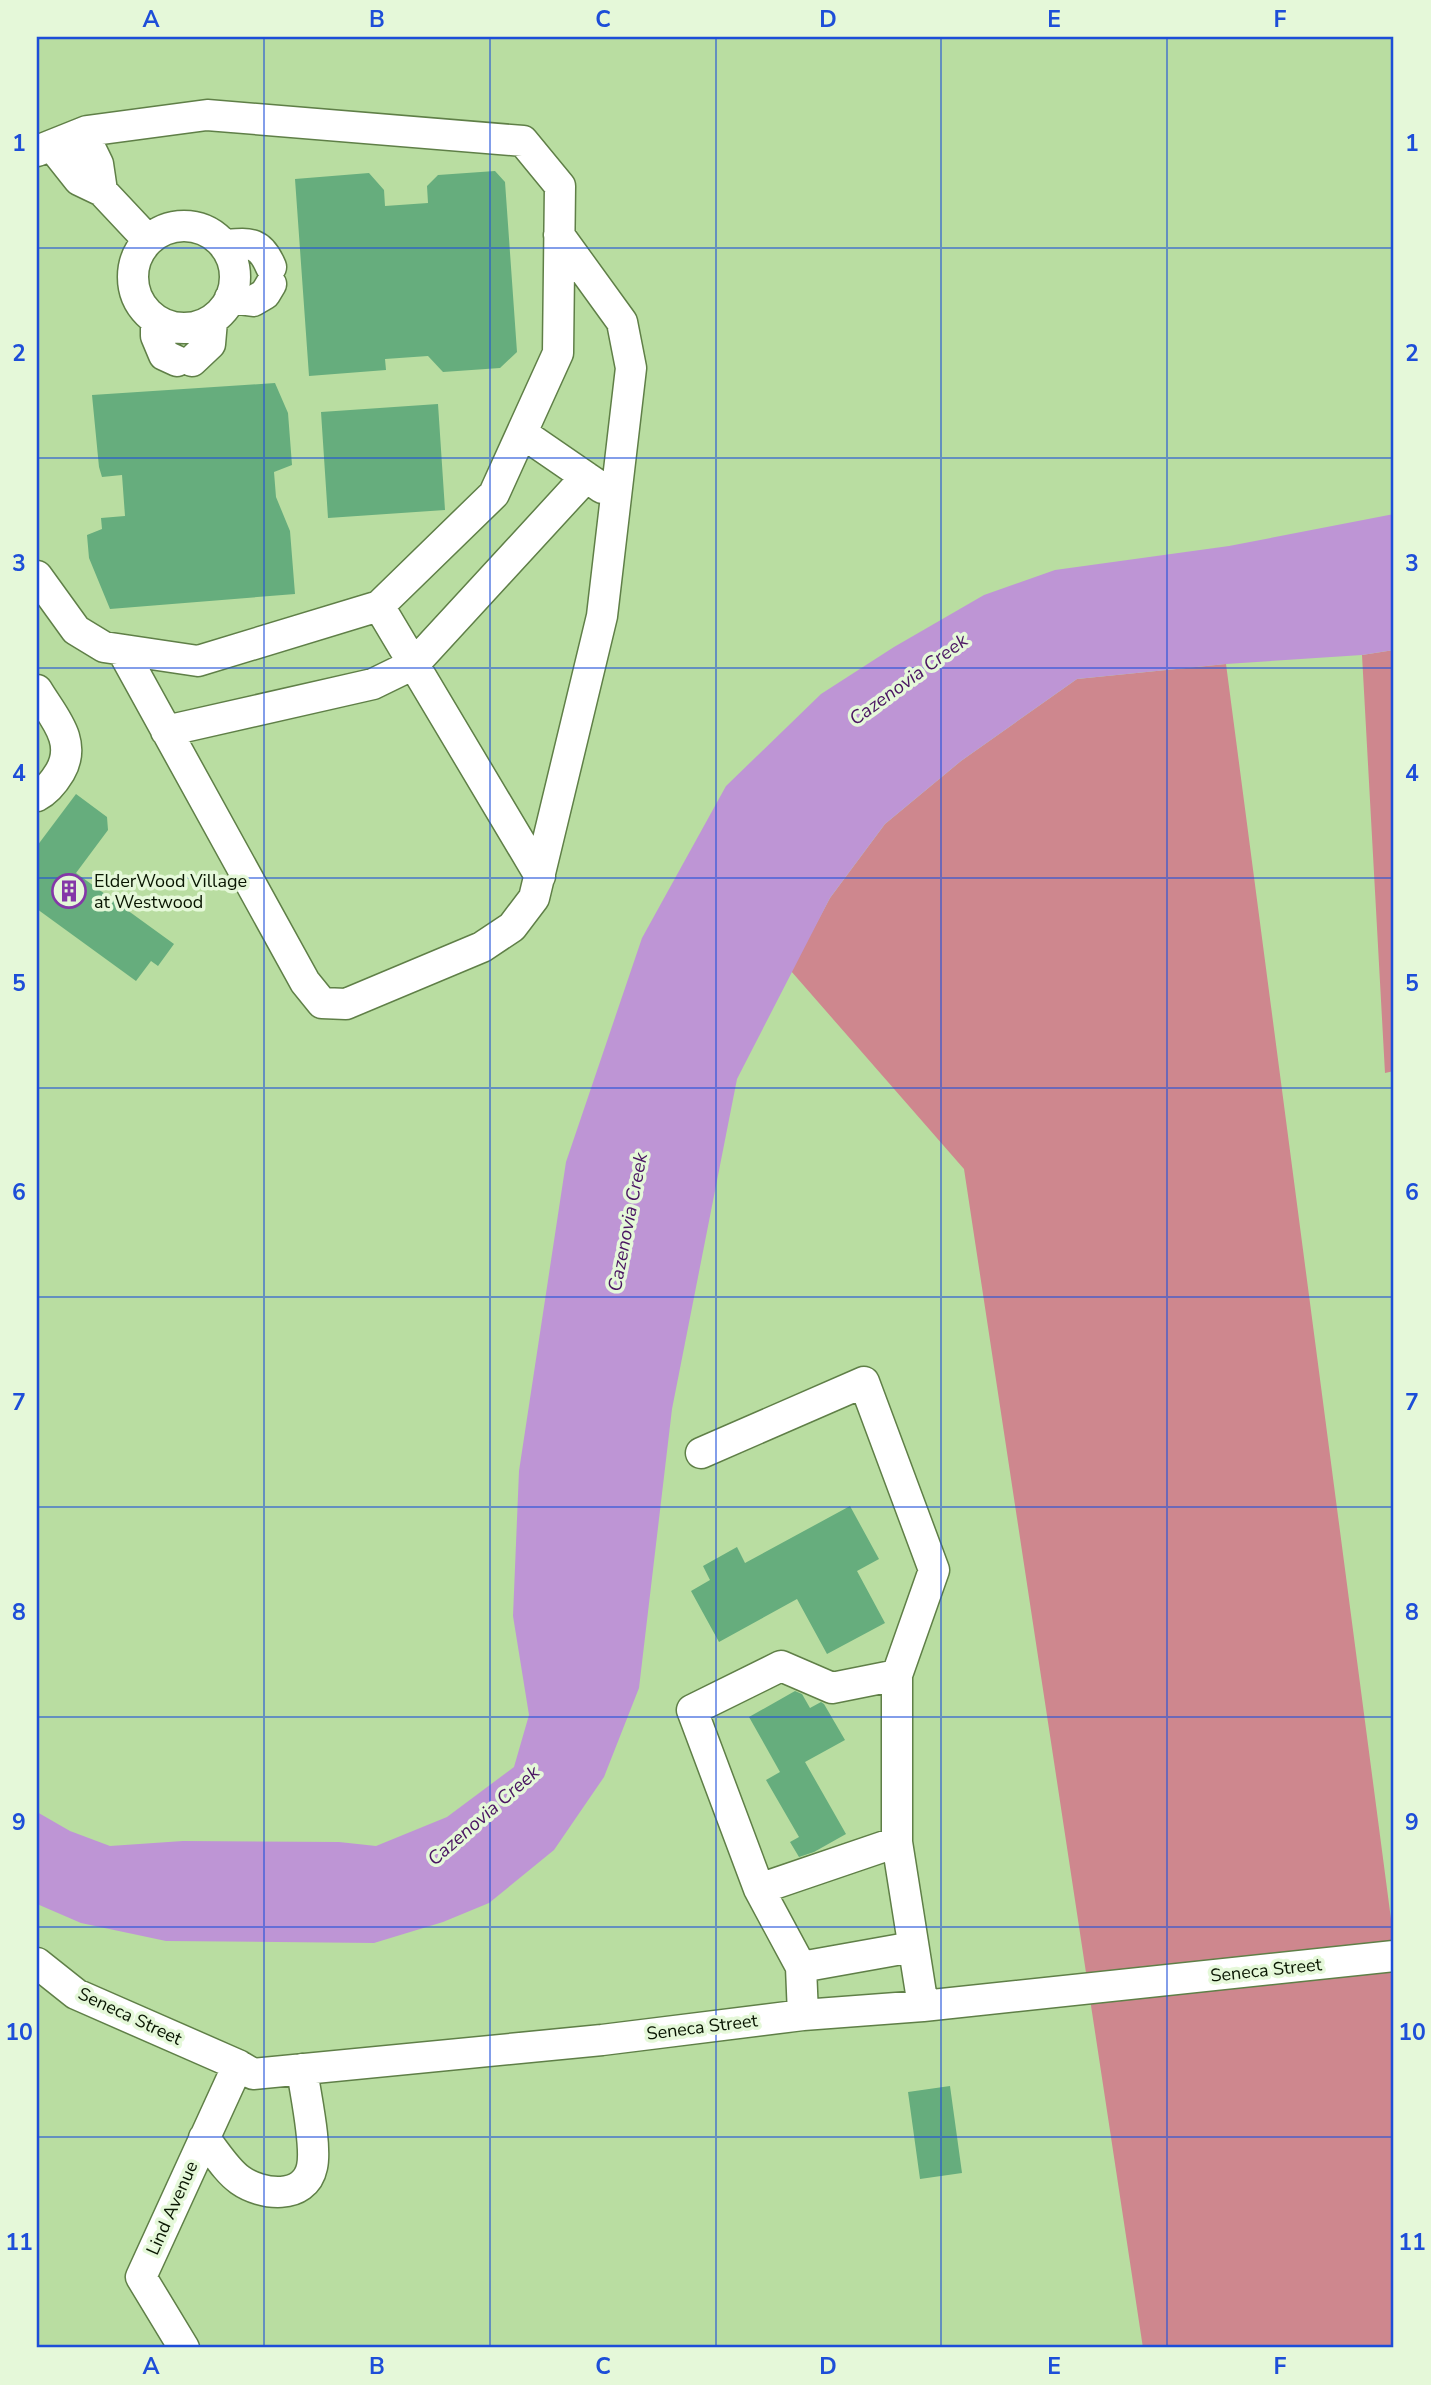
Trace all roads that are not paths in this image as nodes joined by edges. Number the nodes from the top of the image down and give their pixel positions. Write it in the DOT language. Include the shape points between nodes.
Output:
graph roads {
  1 [pos="83,133"];
  2 [pos="44,149"];
  3 [pos="102,191"];
  4 [pos="559,235"];
  5 [pos="148,240"];
  6 [pos="224,245"];
  7 [pos="230,298"];
  8 [pos="156,320"];
  9 [pos="212,321"];
  10 [pos="522,433"];
  11 [pos="586,477"];
  12 [pos="616,498"];
  13 [pos="37,576"];
  14 [pos="379,606"];
  15 [pos="121,650"];
  16 [pos="414,664"];
  17 [pos="37,690"];
  18 [pos="166,731"];
  19 [pos="37,796"];
  20 [pos="540,876"];
  21 [pos="701,1453"];
  22 [pos="897,1675"];
  23 [pos="897,1842"];
  24 [pos="759,1889"];
  25 [pos="913,1947"];
  26 [pos="1394,1956"];
  27 [pos="37,1963"];
  28 [pos="801,1967"];
  29 [pos="923,2006"];
  30 [pos="803,2015"];
  31 [pos="238,2065"];
  32 [pos="302,2069"];
  33 [pos="204,2138"];
  34 [pos="184,2348"];
  1 -- 2 [label="street"];
  1 -- 3 [label="street" via="98,164"];
  1 -- 4 [label="street" via="207,115 523,141 560,186"];
  2 -- 3 [label="street" via="79,180"];
  3 -- 5 [label="street"];
  4 -- 10 [label="street" via="558,354"];
  4 -- 12 [label="street" via="622,322 631,368"];
  5 -- 6 [label="street" via="162,230 196,227"];
  5 -- 8 [label="street" via="138,253 133,286 138,302"];
  6 -- 7 [label="street" via="233,260 235,277"];
  6 -- 7 [label="street" via="249,243 264,252 271,276 265,293 253,301"];
  7 -- 9 [label="street"];
  8 -- 9 [label="street" via="179,329"];
  8 -- 9 [label="street" via="156,336 164,355 184,361 210,344"];
  10 -- 11 [label="street"];
  10 -- 14 [label="street" via="494,494"];
  11 -- 12 [label="street"];
  11 -- 16 [label="street"];
  12 -- 20 [label="street" via="603,616"];
  13 -- 15 [label="street" via="76,631 104,647"];
  14 -- 15 [label="street" via="198,661"];
  14 -- 16 [label="street"];
  15 -- 18 [label="street"];
  16 -- 18 [label="street" via="373,684"];
  16 -- 20 [label="street"];
  17 -- 19 [label="street" via="68,747 54,782"];
  18 -- 20 [label="street" via="305,982 322,1003 346,1004 482,947 512,927 534,898"];
  21 -- 22 [label="street" via="864,1382 934,1570"];
  22 -- 23 [label="street"];
  22 -- 24 [label="street" via="832,1688 781,1666 692,1710"];
  23 -- 24 [label="street"];
  23 -- 25 [label="street"];
  24 -- 28 [label="street"];
  25 -- 28 [label="street"];
  25 -- 29 [label="street"];
  26 -- 29 [label="street, Seneca Street"];
  27 -- 31 [label="street, Seneca Street" via="76,1993"];
  28 -- 30 [label="street"];
  29 -- 30 [label="street, Seneca Street"];
  30 -- 32 [label="street, Seneca Street"];
  31 -- 32 [label="street, Seneca Street" via="253,2074"];
  31 -- 33 [label="street, Lind Avenue"];
  32 -- 33 [label="street" via="312,2167 296,2190 274,2193 250,2186 237,2178"];
  33 -- 34 [label="street, Lind Avenue" via="141,2277"];
}
